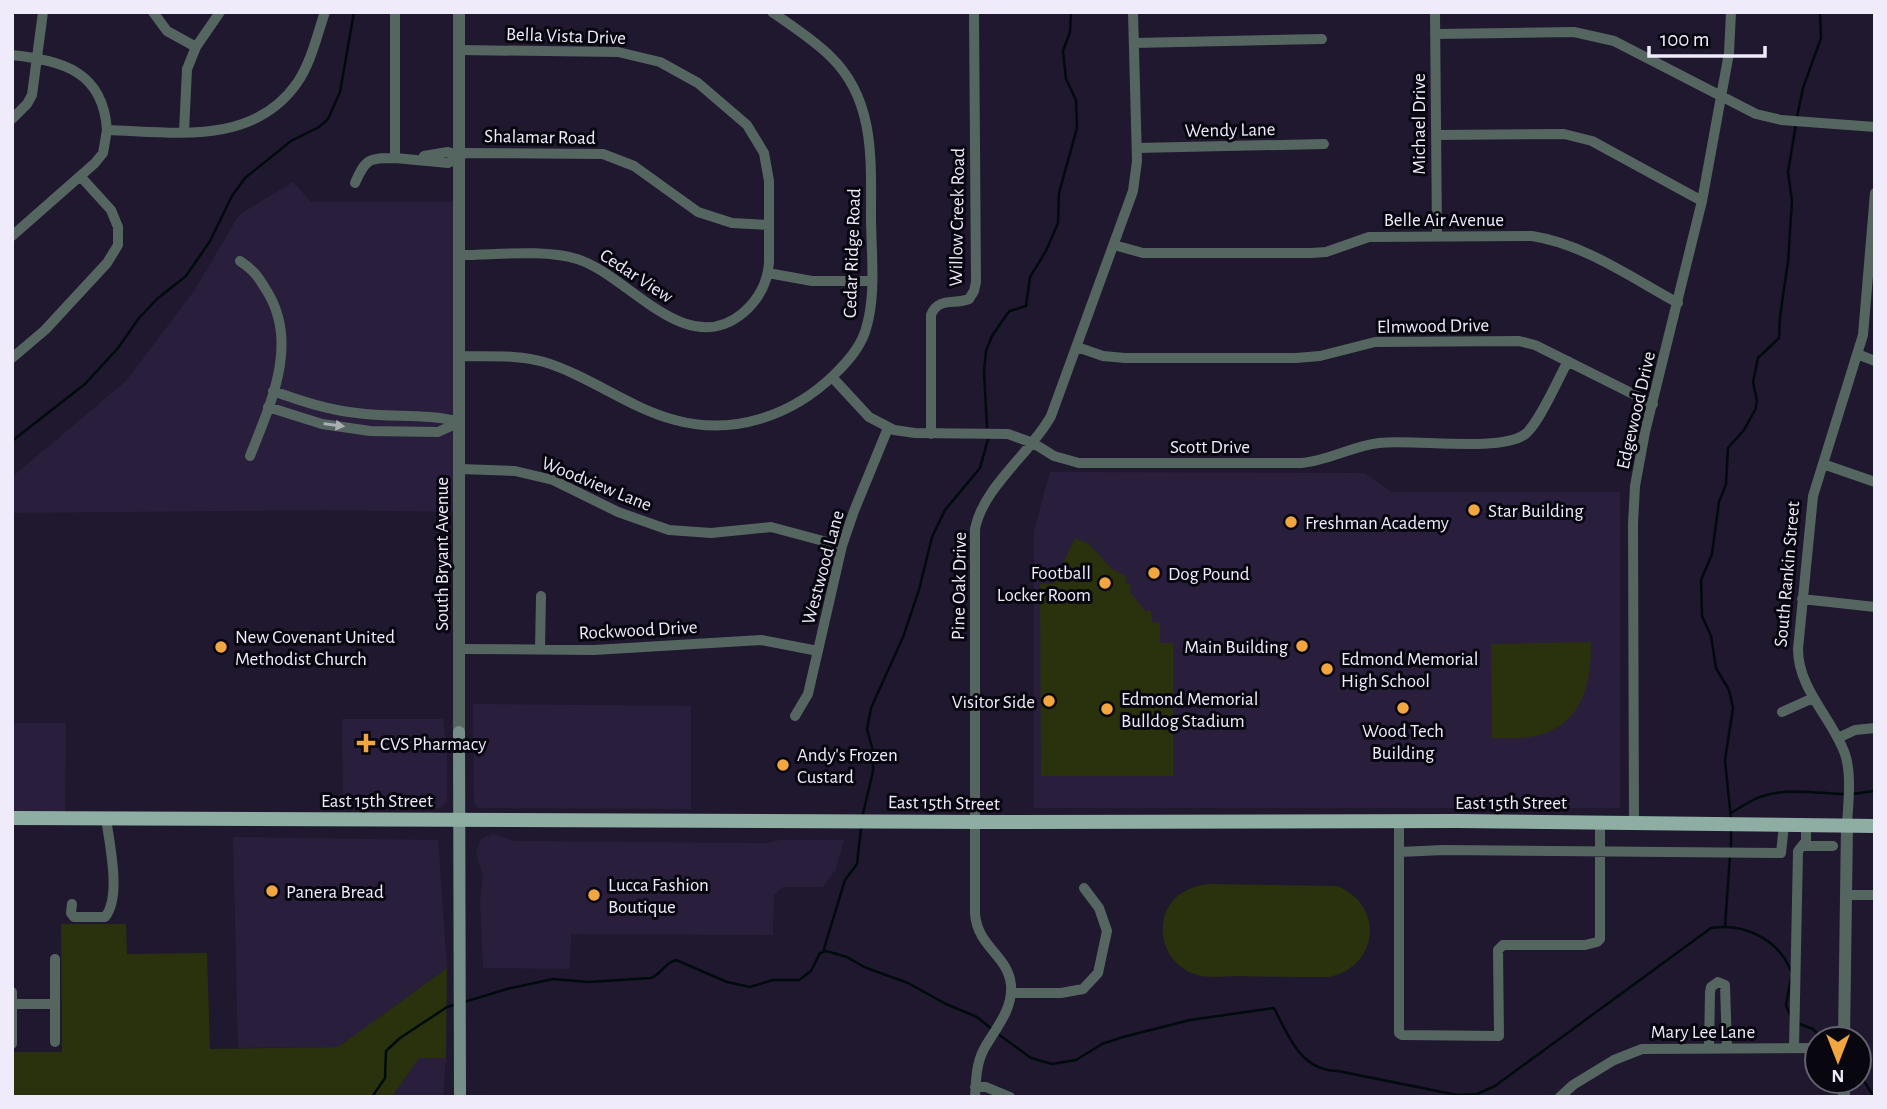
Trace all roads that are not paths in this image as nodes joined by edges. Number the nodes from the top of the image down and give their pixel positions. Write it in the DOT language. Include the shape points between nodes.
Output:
graph roads {
  1 [pos="43,12"];
  2 [pos="153,12"];
  3 [pos="220,12"];
  4 [pos="325,12"];
  5 [pos="395,12"];
  6 [pos="459,12"];
  7 [pos="772,12"];
  8 [pos="974,12"];
  9 [pos="1133,12"];
  10 [pos="1435,12"];
  11 [pos="1731,12"];
  12 [pos="1436,34"];
  13 [pos="1322,39"];
  14 [pos="1134,43"];
  15 [pos="196,47"];
  16 [pos="459,51"];
  17 [pos="12,55"];
  18 [pos="38,58"];
  19 [pos="1721,96"];
  20 [pos="12,119"];
  21 [pos="1875,127"];
  22 [pos="107,130"];
  23 [pos="184,132"];
  24 [pos="1436,135"];
  25 [pos="1324,144"];
  26 [pos="1137,148"];
  27 [pos="461,155"];
  28 [pos="396,158"];
  29 [pos="81,177"];
  30 [pos="355,183"];
  31 [pos="1875,193"];
  32 [pos="1702,201"];
  33 [pos="769,225"];
  34 [pos="12,236"];
  35 [pos="1437,236"];
  36 [pos="1873,240"];
  37 [pos="1114,245"];
  38 [pos="460,255"];
  39 [pos="240,261"];
  40 [pos="768,274"];
  41 [pos="871,281"];
  42 [pos="1678,303"];
  43 [pos="1077,347"];
  44 [pos="1857,354"];
  45 [pos="460,356"];
  46 [pos="12,358"];
  47 [pos="1875,360"];
  48 [pos="1568,361"];
  49 [pos="832,377"];
  50 [pos="273,391"];
  51 [pos="1653,404"];
  52 [pos="268,407"];
  53 [pos="460,422"];
  54 [pos="888,428"];
  55 [pos="931,434"];
  56 [pos="1033,443"];
  57 [pos="250,456"];
  58 [pos="1823,464"];
  59 [pos="460,469"];
  60 [pos="1875,482"];
  61 [pos="842,546"];
  62 [pos="541,596"];
  63 [pos="1802,599"];
  64 [pos="1875,607"];
  65 [pos="460,649"];
  66 [pos="540,649"];
  67 [pos="818,651"];
  68 [pos="1814,698"];
  69 [pos="1782,712"];
  70 [pos="795,716"];
  71 [pos="1875,728"];
  72 [pos="459,732"];
  73 [pos="1838,738"];
  74 [pos="12,818"];
  75 [pos="106,818"];
  76 [pos="460,819"];
  77 [pos="1399,821"];
  78 [pos="975,822"];
  79 [pos="1600,822"];
  80 [pos="1634,822"];
  81 [pos="1784,825"];
  82 [pos="1806,826"];
  83 [pos="1847,826"];
  84 [pos="1875,826"];
  85 [pos="1803,846"];
  86 [pos="1833,846"];
  87 [pos="1598,851"];
  88 [pos="1400,852"];
  89 [pos="1084,888"];
  90 [pos="1847,895"];
  91 [pos="1875,895"];
  92 [pos="72,904"];
  93 [pos="55,959"];
  94 [pos="12,992"];
  95 [pos="1011,993"];
  96 [pos="12,1004"];
  97 [pos="55,1004"];
  98 [pos="1844,1025"];
  99 [pos="55,1042"];
  100 [pos="12,1044"];
  101 [pos="1709,1048"];
  102 [pos="1727,1048"];
  103 [pos="1794,1048"];
  104 [pos="1803,1048"];
  105 [pos="975,1092"];
  106 [pos="460,1097"];
  107 [pos="1010,1097"];
  108 [pos="1560,1097"];
  1 -- 18 [label="street"];
  2 -- 15 [label="street" via="167,31"];
  3 -- 15 [label="street"];
  4 -- 23 [label="street" via="304,70 274,107 229,129"];
  5 -- 28 [label="street"];
  6 -- 16 [label="street, South Bryant Avenue"];
  7 -- 41 [label="street, Cedar Ridge Road" via="832,58 863,107 871,146"];
  8 -- 55 [label="street, Willow Creek Road" via="976,282 969,299 942,302 933,309"];
  9 -- 14 [label="street, Pine Oak Drive"];
  10 -- 12 [label="street, Michael Drive"];
  11 -- 19 [label="street, Edgewood Drive"];
  12 -- 19 [label="street" via="1594,35"];
  12 -- 24 [label="street, Michael Drive"];
  13 -- 14 [label="street"];
  14 -- 26 [label="street, Pine Oak Drive"];
  15 -- 23 [label="street" via="186,77"];
  16 -- 27 [label="street, South Bryant Avenue"];
  16 -- 33 [label="street, Bella Vista Drive" via="618,52 679,71 732,111 755,137 767,170"];
  17 -- 18 [label="street"];
  18 -- 20 [label="street" via="32,95"];
  18 -- 22 [label="street" via="55,61 83,76 101,99"];
  19 -- 21 [label="street" via="1756,114 1781,120"];
  19 -- 32 [label="street, Edgewood Drive"];
  22 -- 23 [label="street"];
  22 -- 29 [label="street" via="103,153"];
  24 -- 32 [label="street" via="1564,134 1592,141"];
  24 -- 35 [label="street, Michael Drive"];
  25 -- 26 [label="street, Wendy Lane"];
  26 -- 37 [label="street, Pine Oak Drive" via="1133,191"];
  27 -- 28 [label="street, Shalamar Road" via="448,152"];
  27 -- 33 [label="street, Shalamar Road" via="603,154 634,166 698,212 732,223"];
  27 -- 38 [label="street, South Bryant Avenue"];
  28 -- 30 [label="street, Shalamar Road" via="370,159"];
  29 -- 34 [label="street"];
  29 -- 46 [label="street" via="111,210 118,227 118,245 45,330"];
  31 -- 36 [label="street, South Rankin Street"];
  32 -- 42 [label="street, Edgewood Drive"];
  33 -- 40 [label="street, Bella Vista Drive"];
  35 -- 37 [label="street, Belle Air Avenue" via="1369,237 1321,253 1143,253"];
  35 -- 42 [label="street, Belle Air Avenue" via="1556,239"];
  36 -- 44 [label="street, South Rankin Street"];
  37 -- 43 [label="street, Pine Oak Drive"];
  38 -- 40 [label="street, Cedar View" via="577,259 603,271 671,318 695,327 739,316 757,298"];
  38 -- 45 [label="street, South Bryant Avenue"];
  39 -- 50 [label="street" via="254,271 274,303 281,325 282,352"];
  40 -- 41 [label="street" via="800,280"];
  41 -- 49 [label="street, Cedar Ridge Road" via="864,335"];
  42 -- 51 [label="street, Edgewood Drive"];
  43 -- 48 [label="street, Elmwood Drive" via="1125,358 1296,358 1375,342 1518,341"];
  43 -- 56 [label="street, Pine Oak Drive" via="1055,409"];
  44 -- 47 [label="street"];
  44 -- 58 [label="street, South Rankin Street"];
  45 -- 49 [label="street, Cedar Ridge Road" via="543,362 656,414 700,426 764,419 795,404"];
  45 -- 53 [label="street, South Bryant Avenue"];
  48 -- 51 [label="street, Elmwood Drive"];
  48 -- 56 [label="street, Scott Drive" via="1533,426 1510,441 1378,443 1310,463 1079,463 1054,456"];
  49 -- 54 [label="street, Scott Drive" via="869,417"];
  50 -- 52 [label="street"];
  50 -- 53 [label="street" via="357,413 438,416"];
  51 -- 80 [label="street, Edgewood Drive" via="1637,477 1633,524"];
  52 -- 53 [label="street, one-way" via="322,424 370,430 438,432"];
  52 -- 57 [label="street"];
  53 -- 59 [label="street, South Bryant Avenue"];
  54 -- 55 [label="street, Scott Drive"];
  54 -- 61 [label="street, Westwood Lane"];
  55 -- 56 [label="street, Scott Drive" via="1009,434"];
  56 -- 78 [label="street, Pine Oak Drive" via="990,496 975,529"];
  58 -- 60 [label="street"];
  58 -- 63 [label="street, South Rankin Street" via="1812,496"];
  59 -- 61 [label="street, Woodview Lane" via="515,471 553,480 618,512 669,530 711,533 771,527"];
  59 -- 65 [label="street, South Bryant Avenue"];
  61 -- 67 [label="street, Westwood Lane"];
  62 -- 66 [label="street"];
  63 -- 64 [label="street"];
  63 -- 68 [label="street, South Rankin Street" via="1798,660"];
  65 -- 66 [label="street, Rockwood Drive"];
  65 -- 72 [label="street, South Bryant Avenue"];
  66 -- 67 [label="street, Rockwood Drive" via="761,640"];
  67 -- 70 [label="street, Westwood Lane" via="808,694"];
  68 -- 69 [label="street"];
  68 -- 73 [label="street, South Rankin Street"];
  71 -- 73 [label="street"];
  72 -- 76 [label="main road, South Bryant Avenue"];
  73 -- 83 [label="street, South Rankin Street" via="1848,771"];
  74 -- 75 [label="main road, East 15th Street"];
  75 -- 76 [label="main road, East 15th Street"];
  75 -- 92 [label="street" via="113,894 108,914 74,918"];
  76 -- 78 [label="main road, East 15th Street"];
  76 -- 106 [label="main road, South Bryant Avenue"];
  77 -- 78 [label="main road, East 15th Street"];
  77 -- 79 [label="main road, East 15th Street"];
  77 -- 88 [label="street"];
  78 -- 95 [label="street, Pine Oak Drive" via="977,929 1001,960"];
  79 -- 80 [label="main road, East 15th Street"];
  79 -- 87 [label="street"];
  80 -- 81 [label="main road, East 15th Street"];
  81 -- 82 [label="main road, East 15th Street"];
  81 -- 87 [label="street" via="1781,853"];
  82 -- 83 [label="main road, East 15th Street"];
  82 -- 85 [label="street"];
  83 -- 84 [label="main road, East 15th Street"];
  83 -- 90 [label="street, South Rankin Street"];
  85 -- 86 [label="street"];
  85 -- 103 [label="street" via="1798,851"];
  87 -- 88 [label="street"];
  87 -- 88 [label="street" via="1600,939 1585,945 1503,945 1498,950 1499,1036 1399,1032"];
  89 -- 95 [label="street" via="1099,908 1107,931 1098,973 1083,989"];
  90 -- 91 [label="street"];
  90 -- 98 [label="street, South Rankin Street"];
  93 -- 97 [label="street"];
  94 -- 96 [label="street"];
  95 -- 105 [label="street" via="1002,1021 983,1050"];
  96 -- 97 [label="street"];
  96 -- 100 [label="street"];
  97 -- 99 [label="street"];
  101 -- 102 [label="street, Mary Lee Lane"];
  101 -- 102 [label="street" via="1710,992 1718,982 1725,985"];
  101 -- 108 [label="street, Mary Lee Lane" via="1653,1047 1634,1052 1593,1072"];
  102 -- 103 [label="street, Mary Lee Lane"];
  103 -- 104 [label="street, Mary Lee Lane"];
  105 -- 107 [label="street" via="986,1087"];
}
